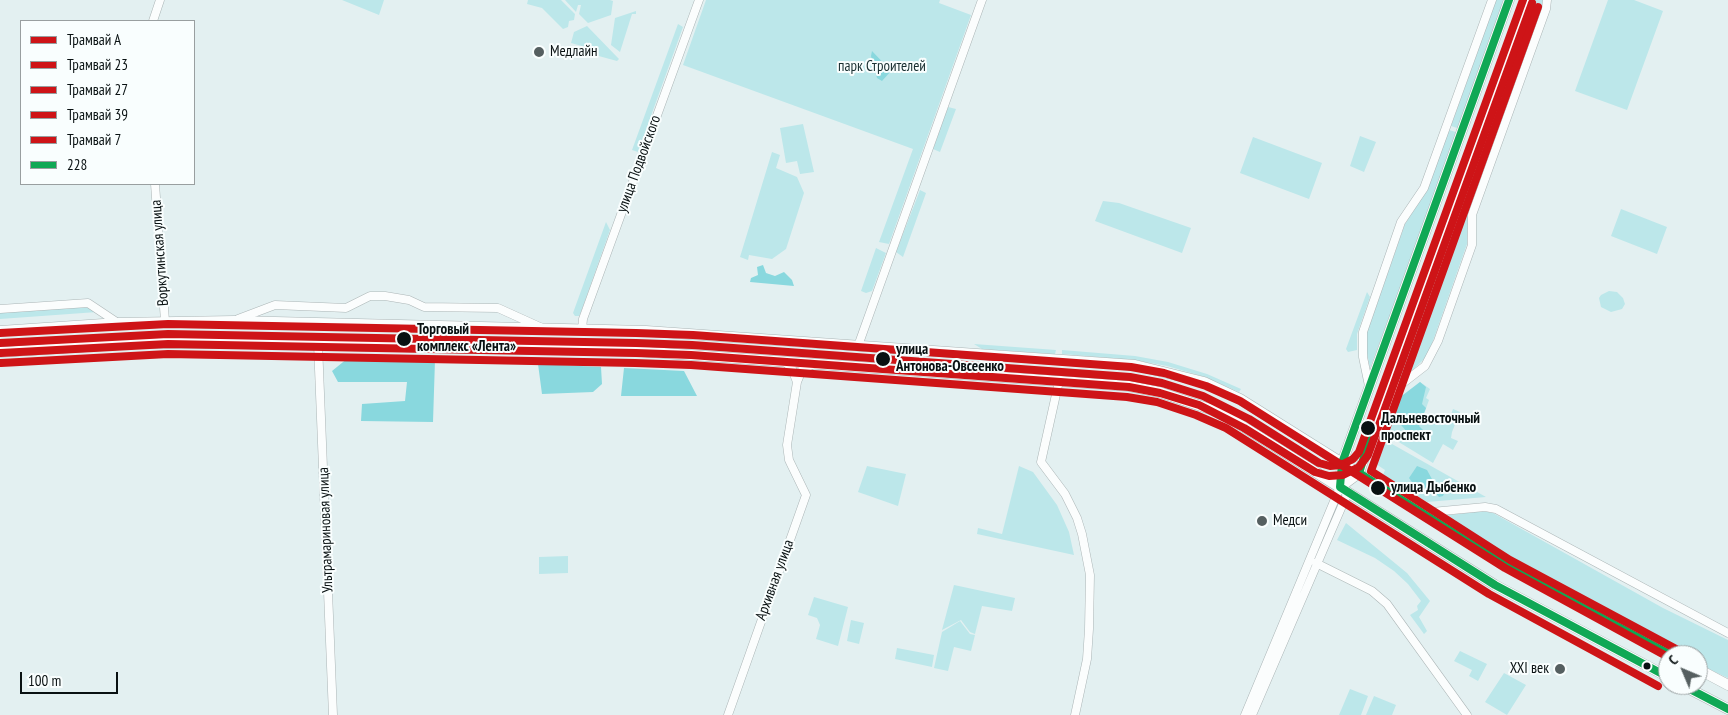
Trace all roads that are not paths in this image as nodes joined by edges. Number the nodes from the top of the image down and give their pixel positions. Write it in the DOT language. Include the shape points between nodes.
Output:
graph roads {
  1 [pos="160,0"];
  2 [pos="699,0"];
  3 [pos="982,0"];
  4 [pos="1492,0"];
  5 [pos="1509,0"];
  6 [pos="1529,0"];
  7 [pos="1546,0"];
  8 [pos="153,20"];
  9 [pos="155,185"];
  10 [pos="0,310"];
  11 [pos="234,321"];
  12 [pos="165,322"];
  13 [pos="118,323"];
  14 [pos="541,328"];
  15 [pos="582,329"];
  16 [pos="0,331"];
  17 [pos="318,344"];
  18 [pos="858,346"];
  19 [pos="0,352"];
  20 [pos="785,362"];
  21 [pos="814,364"];
  22 [pos="1059,381"];
  23 [pos="797,382"];
  24 [pos="1369,387"];
  25 [pos="1384,398"];
  26 [pos="1342,463"];
  27 [pos="1359,473"];
  28 [pos="1344,490"];
  29 [pos="1421,513"];
  30 [pos="1316,563"];
  31 [pos="1728,634"];
  32 [pos="1658,648"];
  33 [pos="1658,673"];
  34 [pos="1708,674"];
  35 [pos="1728,685"];
  36 [pos="1701,695"];
  37 [pos="1728,709"];
  38 [pos="333,715"];
  39 [pos="728,715"];
  40 [pos="1075,715"];
  41 [pos="1245,715"];
  42 [pos="1252,715"];
  43 [pos="1466,715"];
  1 -- 8 [label="street"];
  2 -- 15 [label="street, улица Подвойского"];
  3 -- 18 [label="street"];
  4 -- 24 [label="street" via="1424,188 1401,222 1363,332 1363,357"];
  5 -- 24 [label="main road"];
  6 -- 25 [label="main road"];
  7 -- 25 [label="street" via="1472,215 1472,245 1435,349 1417,374"];
  9 -- 12 [label="street, Воркутинская улица"];
  10 -- 13 [label="street" via="88,303"];
  11 -- 12 [label="main road"];
  11 -- 14 [label="main road"];
  11 -- 14 [label="street" via="275,306 346,308 370,296 385,296 409,300 424,307 498,308"];
  12 -- 13 [label="main road"];
  13 -- 16 [label="main road"];
  14 -- 15 [label="main road"];
  15 -- 18 [label="main road"];
  17 -- 19 [label="main road" via="141,343"];
  17 -- 20 [label="main road" via="635,351"];
  17 -- 38 [label="street, Ультрамариновая улица"];
  18 -- 26 [label="main road" via="1135,365 1171,372 1204,382 1240,399"];
  20 -- 21 [label="main road"];
  20 -- 23 [label="street"];
  21 -- 22 [label="main road"];
  21 -- 23 [label="street" via="806,366"];
  22 -- 28 [label="main road" via="1129,386 1214,410"];
  22 -- 40 [label="street" via="1041,462 1065,494 1077,518 1090,575 1087,659"];
  23 -- 39 [label="street, Архивная улица" via="787,445 789,460 806,496"];
  24 -- 26 [label="main road"];
  25 -- 27 [label="main road"];
  26 -- 27 [label="main road"];
  26 -- 28 [label="main road"];
  27 -- 28 [label="main road"];
  27 -- 29 [label="main road"];
  28 -- 30 [label="street"];
  28 -- 33 [label="main road" via="1495,585"];
  28 -- 41 [label="street"];
  29 -- 31 [label="street" via="1485,507 1496,509"];
  29 -- 32 [label="main road" via="1550,592"];
  30 -- 42 [label="street"];
  30 -- 43 [label="street" via="1372,591 1387,604"];
  34 -- 35 [label="main road"];
  36 -- 37 [label="main road"];
}
